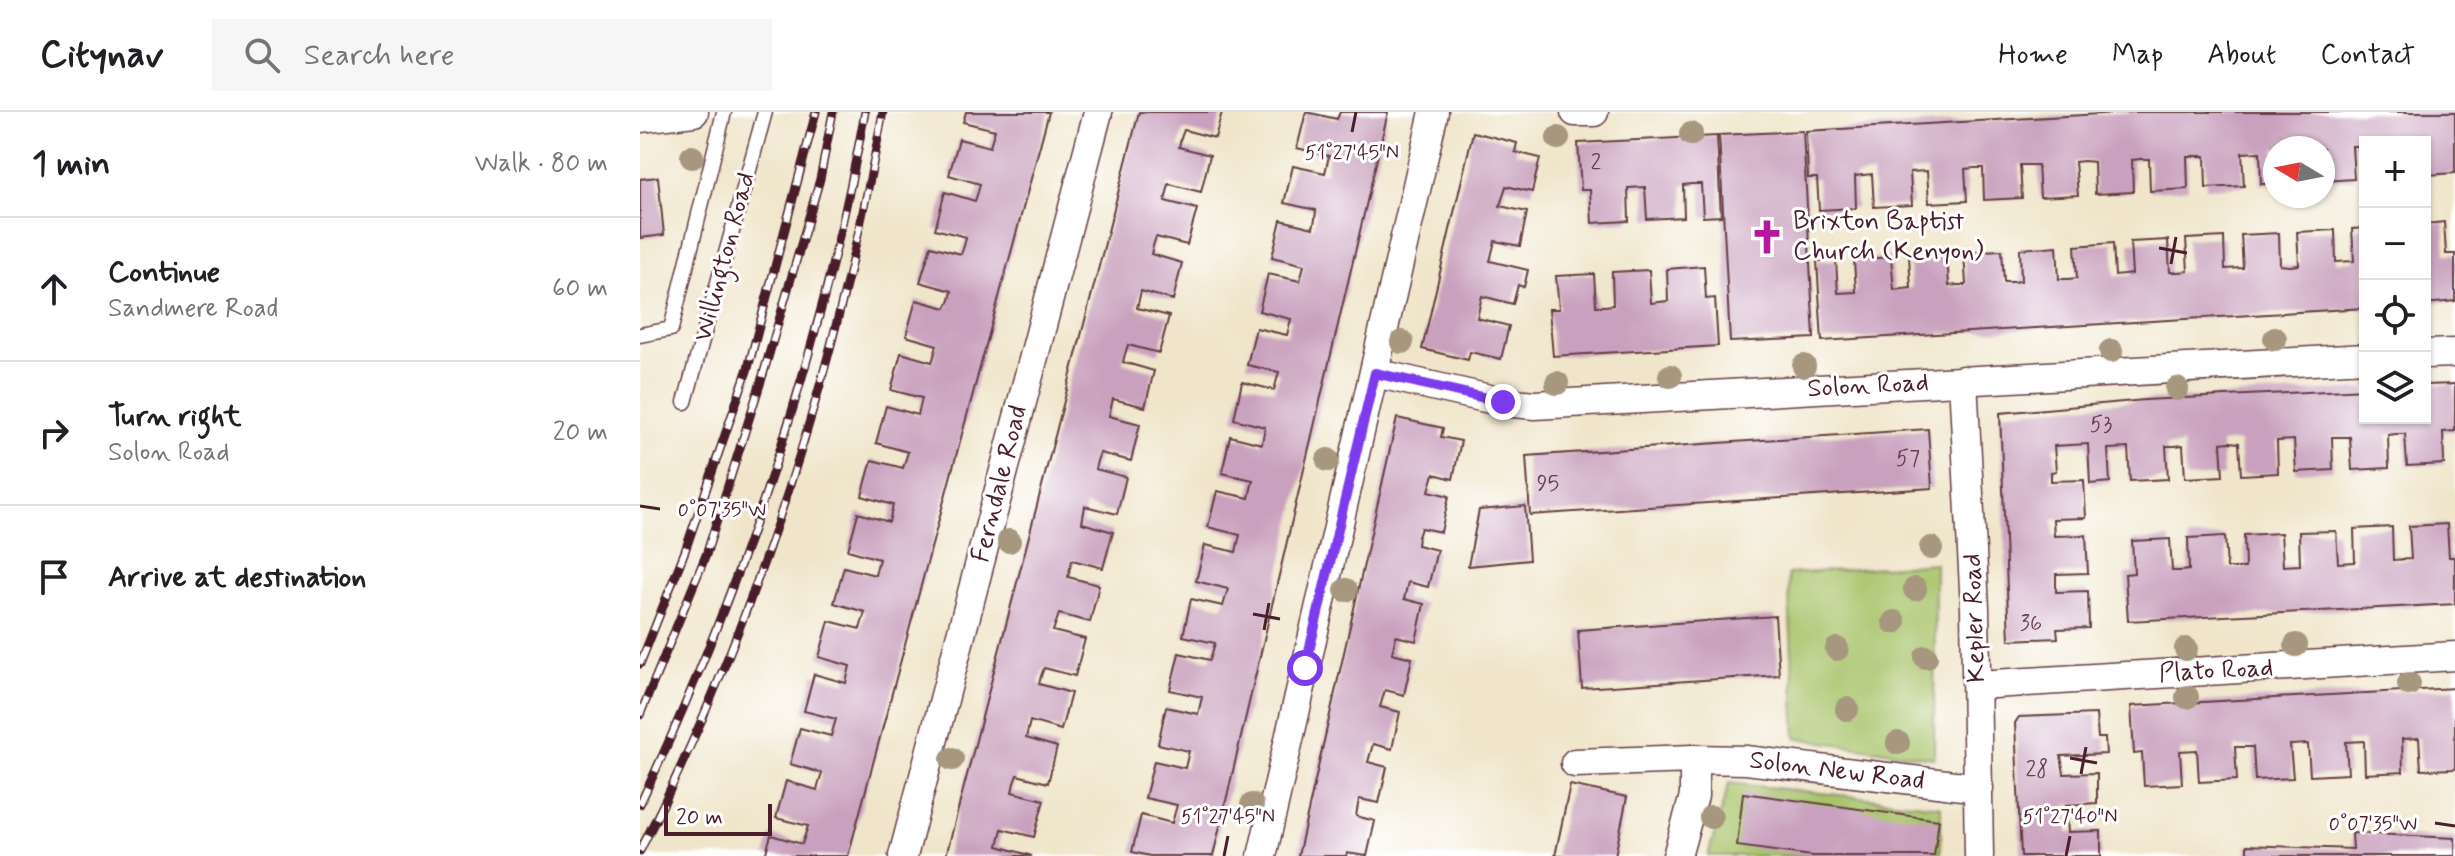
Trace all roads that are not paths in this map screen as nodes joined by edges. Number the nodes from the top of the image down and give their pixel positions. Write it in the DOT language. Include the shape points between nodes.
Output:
graph roads {
  1 [pos="694,112"];
  2 [pos="724,112"];
  3 [pos="765,112"];
  4 [pos="1098,112"];
  5 [pos="1434,112"];
  6 [pos="1575,112"];
  7 [pos="1594,112"];
  8 [pos="640,118"];
  9 [pos="640,335"];
  10 [pos="2455,353"];
  11 [pos="2431,354"];
  12 [pos="2359,358"];
  13 [pos="1375,373"];
  14 [pos="1963,380"];
  15 [pos="685,402"];
  16 [pos="2455,656"];
  17 [pos="1977,685"];
  18 [pos="1694,759"];
  19 [pos="1575,763"];
  20 [pos="1979,788"];
  21 [pos="903,856"];
  22 [pos="1262,856"];
  23 [pos="1677,856"];
  24 [pos="1979,856"];
  1 -- 8 [label="street"];
  2 -- 9 [label="lane" via="671,329"];
  3 -- 15 [label="lane, Willington Road"];
  4 -- 21 [label="street, Ferndale Road"];
  5 -- 13 [label="street"];
  6 -- 7 [label="street"];
  10 -- 11 [label="street"];
  12 -- 14 [label="street, Solon Road"];
  13 -- 14 [label="street, Solon Road" via="1535,405"];
  13 -- 22 [label="street"];
  14 -- 17 [label="street, Kepler Road"];
  16 -- 17 [label="street, Plato Road"];
  17 -- 20 [label="street, Kepler Road"];
  18 -- 19 [label="street, Solon New Road"];
  18 -- 20 [label="street, Solon New Road" via="1746,760"];
  18 -- 23 [label="street" via="1694,796"];
  20 -- 24 [label="street, Kepler Road"];
}
